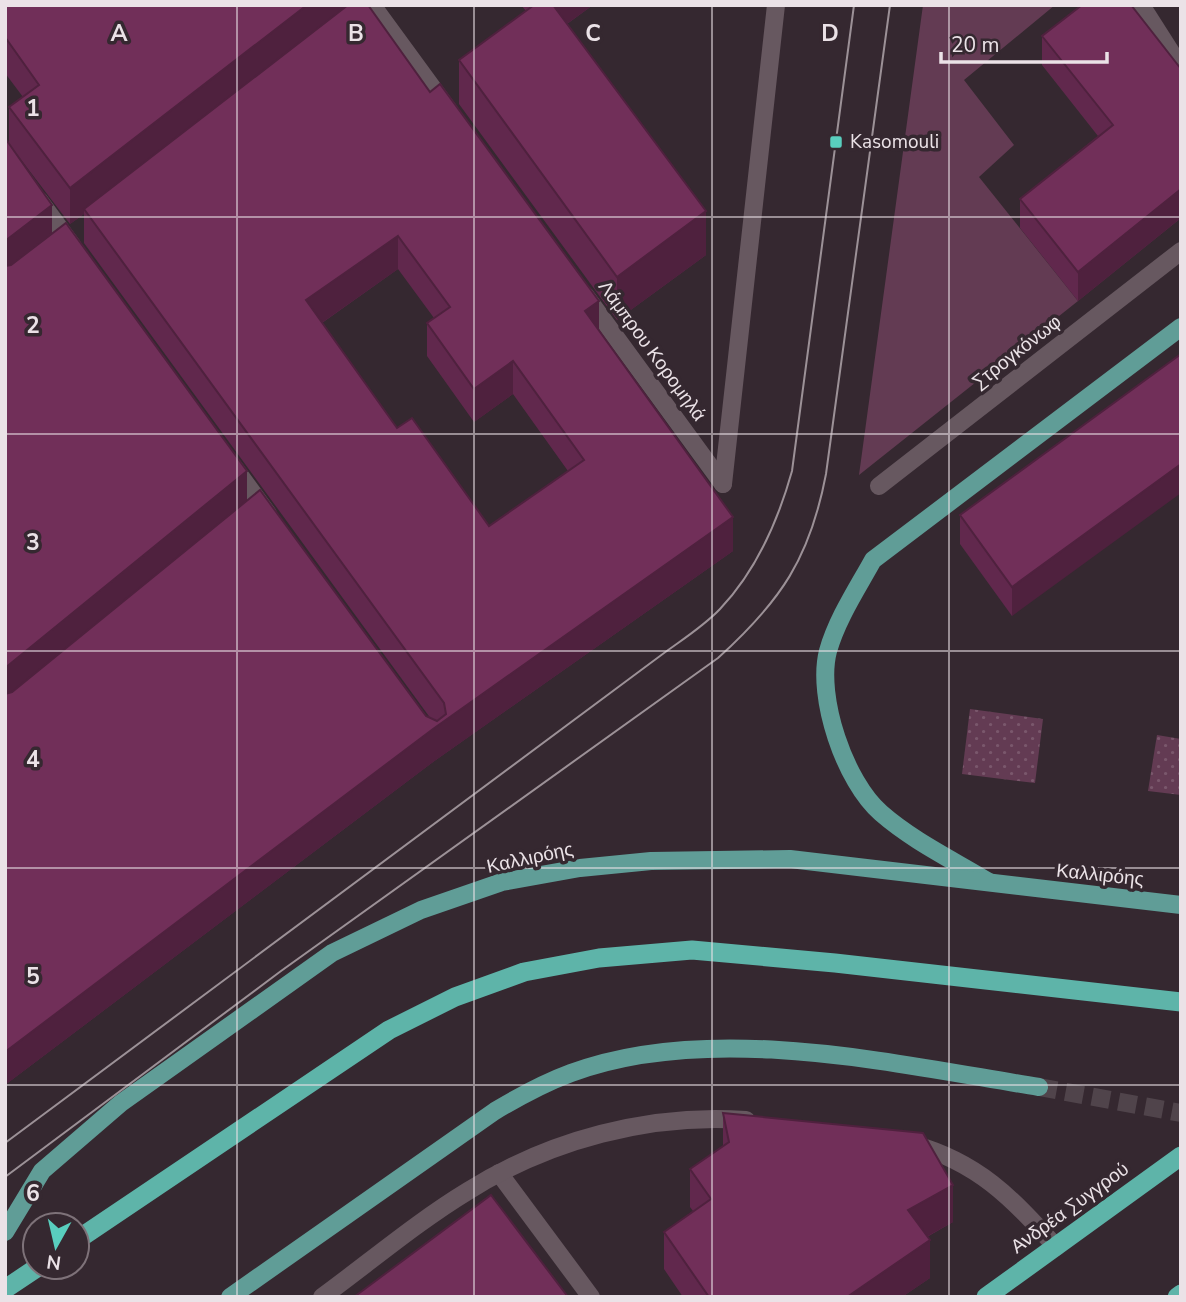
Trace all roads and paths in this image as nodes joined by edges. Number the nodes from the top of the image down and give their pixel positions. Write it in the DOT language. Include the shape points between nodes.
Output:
graph roads {
  1 [pos="776,5"];
  2 [pos="1141,5"];
  3 [pos="370,8"];
  4 [pos="1181,68"];
  5 [pos="463,128"];
  6 [pos="29,186"];
  7 [pos="1181,251"];
  8 [pos="85,263"];
  9 [pos="577,284"];
  10 [pos="1181,327"];
  11 [pos="222,451"];
  12 [pos="879,486"];
  13 [pos="279,529"];
  14 [pos="995,886"];
  15 [pos="1181,905"];
  16 [pos="1181,1002"];
  17 [pos="1039,1087"];
  18 [pos="762,1121"];
  19 [pos="892,1140"];
  20 [pos="1181,1156"];
  21 [pos="499,1173"];
  22 [pos="91,1231"];
  23 [pos="5,1232"];
  24 [pos="1056,1247"];
  25 [pos="21,1278"];
  26 [pos="5,1289"];
  27 [pos="230,1297"];
  28 [pos="322,1297"];
  29 [pos="591,1297"];
  30 [pos="986,1297"];
  1 -- 9 [label="street, Λάμπρου Κορομηλά" via="723,484"];
  2 -- 4 [label="street"];
  3 -- 5 [label="street"];
  6 -- 8 [label="street"];
  7 -- 12 [label="street, Στρογκόνωφ"];
  10 -- 14 [label="main road" via="873,560 842,616 828,653 824,690 833,728 850,770 879,811"];
  11 -- 13 [label="street" via="257,511"];
  14 -- 15 [label="main road, Καλλιρόης"];
  14 -- 23 [label="main road, Καλλιρόης" via="790,859 650,861 502,882 421,910 332,953 121,1103 42,1171"];
  16 -- 22 [label="highway" via="692,950 599,958 524,972 455,997 389,1030"];
  17 -- 27 [label="main road" via="776,1050 699,1048 573,1072 531,1089 495,1111"];
  18 -- 21 [label="street" via="708,1117 652,1122 581,1140"];
  19 -- 24 [label="street" via="915,1144 978,1172 1008,1195"];
  20 -- 24 [label="highway, Ανδρέα Συγγρού"];
  21 -- 28 [label="street" via="467,1191"];
  21 -- 29 [label="street"];
  24 -- 30 [label="highway, Ανδρέα Συγγρού"];
  25 -- 26 [label="highway"];
}
